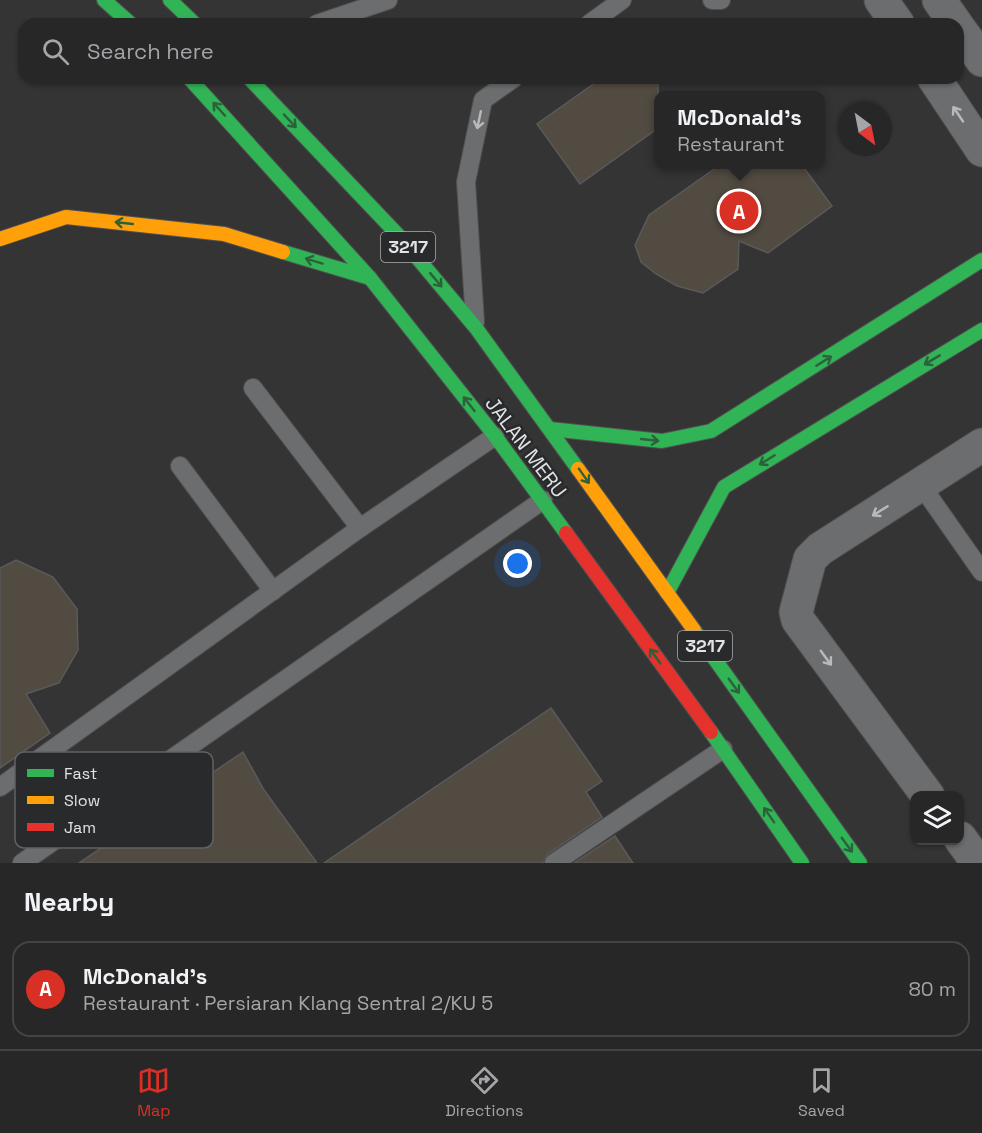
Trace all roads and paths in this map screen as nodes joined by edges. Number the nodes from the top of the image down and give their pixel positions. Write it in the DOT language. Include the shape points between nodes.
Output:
graph roads {
  1 [pos="104,0"];
  2 [pos="170,0"];
  3 [pos="388,0"];
  4 [pos="622,0"];
  5 [pos="712,0"];
  6 [pos="721,0"];
  7 [pos="881,0"];
  8 [pos="939,0"];
  9 [pos="124,18"];
  10 [pos="189,18"];
  11 [pos="335,18"];
  12 [pos="597,18"];
  13 [pos="894,18"];
  14 [pos="952,18"];
  15 [pos="964,35"];
  16 [pos="982,60"];
  17 [pos="195,84"];
  18 [pos="255,84"];
  19 [pos="506,84"];
  20 [pos="938,84"];
  21 [pos="982,150"];
  22 [pos="0,239"];
  23 [pos="982,260"];
  24 [pos="370,278"];
  25 [pos="476,328"];
  26 [pos="982,330"];
  27 [pos="253,388"];
  28 [pos="550,429"];
  29 [pos="495,436"];
  30 [pos="982,446"];
  31 [pos="180,466"];
  32 [pos="921,485"];
  33 [pos="543,500"];
  34 [pos="360,528"];
  35 [pos="982,572"];
  36 [pos="273,591"];
  37 [pos="667,593"];
  38 [pos="723,749"];
  39 [pos="49,752"];
  40 [pos="181,752"];
  41 [pos="15,776"];
  42 [pos="0,787"];
  43 [pos="925,791"];
  44 [pos="964,844"];
  45 [pos="44,848"];
  46 [pos="22,863"];
  47 [pos="554,863"];
  48 [pos="802,863"];
  49 [pos="860,863"];
  50 [pos="978,863"];
  1 -- 9 [label="main road"];
  2 -- 10 [label="main road"];
  3 -- 11 [label="lane"];
  4 -- 12 [label="lane"];
  5 -- 6 [label="lane"];
  7 -- 13 [label="street"];
  8 -- 14 [label="street"];
  15 -- 16 [label="street"];
  24 -- 17 [label="main road, JALAN MERU / 3217, one-way"];
  18 -- 25 [label="main road, JALAN MERU / 3217, one-way" via="399,236"];
  19 -- 25 [label="lane, one-way" via="483,100 466,182"];
  21 -- 20 [label="street, one-way"];
  24 -- 22 [label="main road, one-way" via="224,234 66,217"];
  28 -- 23 [label="main road, one-way" via="662,441 711,431"];
  29 -- 24 [label="main road, JALAN MERU / 3217, one-way"];
  25 -- 28 [label="main road, JALAN MERU / 3217"];
  26 -- 37 [label="main road, one-way" via="724,487"];
  27 -- 34 [label="lane"];
  28 -- 37 [label="main road, JALAN MERU / 3217, one-way"];
  29 -- 33 [label="main road, JALAN MERU / 3217"];
  29 -- 34 [label="lane"];
  30 -- 32 [label="street"];
  31 -- 36 [label="lane"];
  32 -- 35 [label="lane"];
  32 -- 43 [label="street, one-way" via="810,559 796,612 798,620"];
  38 -- 33 [label="main road, JALAN MERU / 3217, one-way"];
  33 -- 40 [label="lane"];
  34 -- 36 [label="lane"];
  36 -- 39 [label="lane"];
  37 -- 49 [label="main road, JALAN MERU / 3217, one-way"];
  38 -- 47 [label="lane"];
  48 -- 38 [label="main road, JALAN MERU / 3217, one-way"];
  41 -- 42 [label="lane"];
  44 -- 50 [label="street"];
  45 -- 46 [label="lane"];
}
